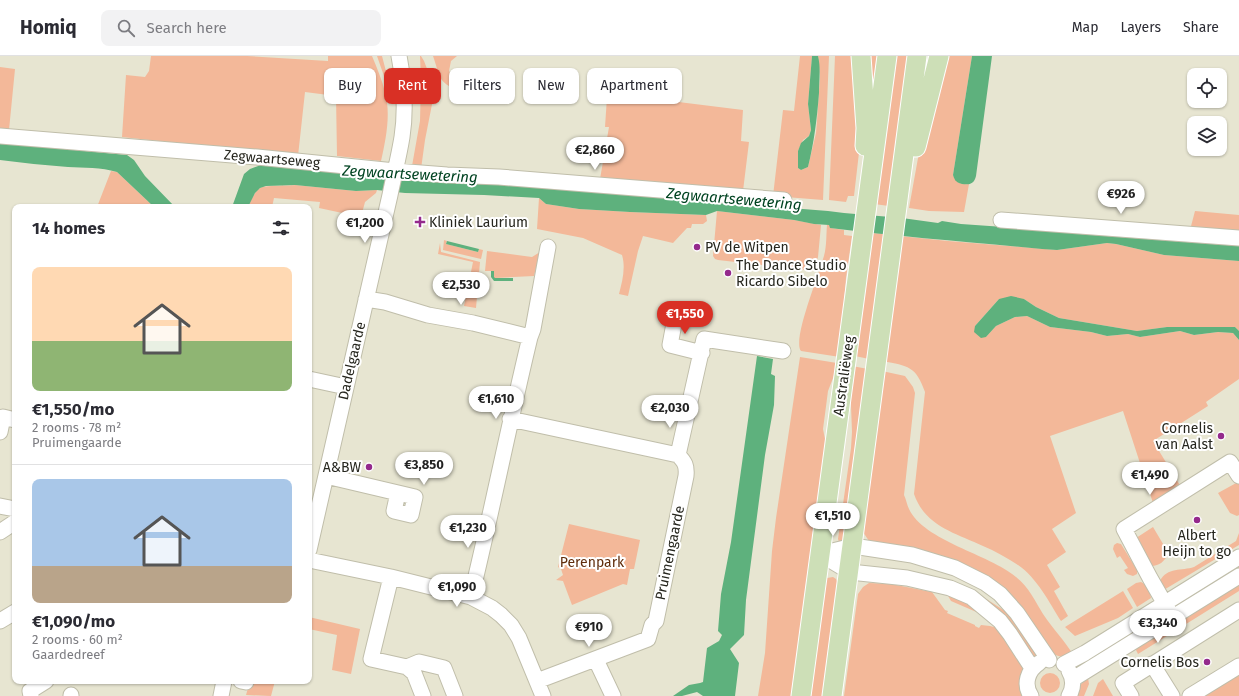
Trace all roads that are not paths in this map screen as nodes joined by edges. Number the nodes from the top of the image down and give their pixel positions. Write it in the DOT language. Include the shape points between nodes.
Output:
graph roads {
  1 [pos="399,56"];
  2 [pos="861,56"];
  3 [pos="887,56"];
  4 [pos="917,56"];
  5 [pos="939,56"];
  6 [pos="0,136"];
  7 [pos="395,173"];
  8 [pos="869,193"];
  9 [pos="898,199"];
  10 [pos="784,200"];
  11 [pos="1001,220"];
  12 [pos="1239,238"];
  13 [pos="548,247"];
  14 [pos="366,299"];
  15 [pos="676,313"];
  16 [pos="530,337"];
  17 [pos="783,351"];
  18 [pos="702,353"];
  19 [pos="312,380"];
  20 [pos="346,387"];
  21 [pos="12,419"];
  22 [pos="510,419"];
  23 [pos="0,432"];
  24 [pos="678,455"];
  25 [pos="326,476"];
  26 [pos="1239,476"];
  27 [pos="398,493"];
  28 [pos="0,506"];
  29 [pos="12,508"];
  30 [pos="12,524"];
  31 [pos="0,532"];
  32 [pos="312,537"];
  33 [pos="853,546"];
  34 [pos="820,554"];
  35 [pos="1239,557"];
  36 [pos="312,561"];
  37 [pos="850,572"];
  38 [pos="1239,576"];
  39 [pos="391,578"];
  40 [pos="471,597"];
  41 [pos="1164,604"];
  42 [pos="1239,610"];
  43 [pos="1172,618"];
  44 [pos="596,660"];
  45 [pos="1049,660"];
  46 [pos="1064,664"];
  47 [pos="1152,664"];
  48 [pos="1239,666"];
  49 [pos="407,667"];
  50 [pos="1032,668"];
  51 [pos="1073,679"];
  52 [pos="537,681"];
  53 [pos="41,684"];
  54 [pos="223,684"];
  55 [pos="31,696"];
  56 [pos="221,696"];
  57 [pos="423,696"];
  58 [pos="454,696"];
  59 [pos="543,696"];
  60 [pos="613,696"];
  61 [pos="801,696"];
  62 [pos="832,696"];
  63 [pos="1031,696"];
  64 [pos="1069,696"];
  65 [pos="1131,696"];
  66 [pos="1172,696"];
  67 [pos="1190,696"];
  1 -- 7 [label="street, Dadelgaarde" via="404,105 402,136"];
  2 -- 8 [label="main road" via="866,128 865,166"];
  3 -- 8 [label="main road, Australiëweg"];
  4 -- 9 [label="main road"];
  5 -- 9 [label="main road" via="911,176"];
  6 -- 7 [label="street, Zegwaartseweg" via="249,156"];
  7 -- 10 [label="street, Zegwaartseweg" via="499,177"];
  7 -- 14 [label="street, Dadelgaarde"];
  8 -- 34 [label="main road, Australiëweg"];
  9 -- 33 [label="main road"];
  11 -- 12 [label="street"];
  13 -- 16 [label="street"];
  14 -- 16 [label="street"];
  14 -- 20 [label="street, Dadelgaarde"];
  15 -- 18 [label="street" via="670,345"];
  16 -- 22 [label="street"];
  17 -- 18 [label="street" via="704,339"];
  18 -- 24 [label="street"];
  19 -- 20 [label="street"];
  20 -- 25 [label="street, Dadelgaarde"];
  21 -- 23 [label="street" via="3,417"];
  22 -- 24 [label="street"];
  22 -- 40 [label="street"];
  24 -- 44 [label="street, Pruimengaarde" via="684,461 686,476 656,621 648,639"];
  25 -- 27 [label="street"];
  25 -- 32 [label="street, Dadelgaarde"];
  26 -- 41 [label="street" via="1230,462 1124,529"];
  28 -- 29 [label="street"];
  30 -- 31 [label="street"];
  33 -- 34 [label="street"];
  33 -- 37 [label="main road"];
  33 -- 45 [label="street" via="912,555 955,568 985,583 1000,594 1017,613"];
  34 -- 37 [label="street"];
  34 -- 61 [label="main road, Australiëweg"];
  35 -- 41 [label="street"];
  36 -- 39 [label="street"];
  37 -- 50 [label="street" via="907,578 950,588 971,597 1000,621"];
  37 -- 62 [label="main road"];
  38 -- 43 [label="street"];
  39 -- 40 [label="street"];
  39 -- 49 [label="street" via="371,659"];
  40 -- 52 [label="street" via="492,608 510,625 520,638"];
  41 -- 43 [label="street"];
  41 -- 46 [label="street"];
  42 -- 47 [label="street"];
  43 -- 51 [label="street"];
  44 -- 52 [label="street, Pruimengaarde"];
  44 -- 60 [label="street"];
  45 -- 46 [label="street"];
  45 -- 50 [label="street" via="1040,662"];
  46 -- 51 [label="street"];
  47 -- 65 [label="street" via="1123,682"];
  47 -- 66 [label="street"];
  48 -- 67 [label="street"];
  49 -- 57 [label="street" via="414,673"];
  49 -- 58 [label="street" via="419,662 444,668"];
  50 -- 63 [label="street" via="1027,683"];
  51 -- 64 [label="street"];
  52 -- 59 [label="street"];
  53 -- 55 [label="street" via="30,691"];
  54 -- 56 [label="street"];
}
